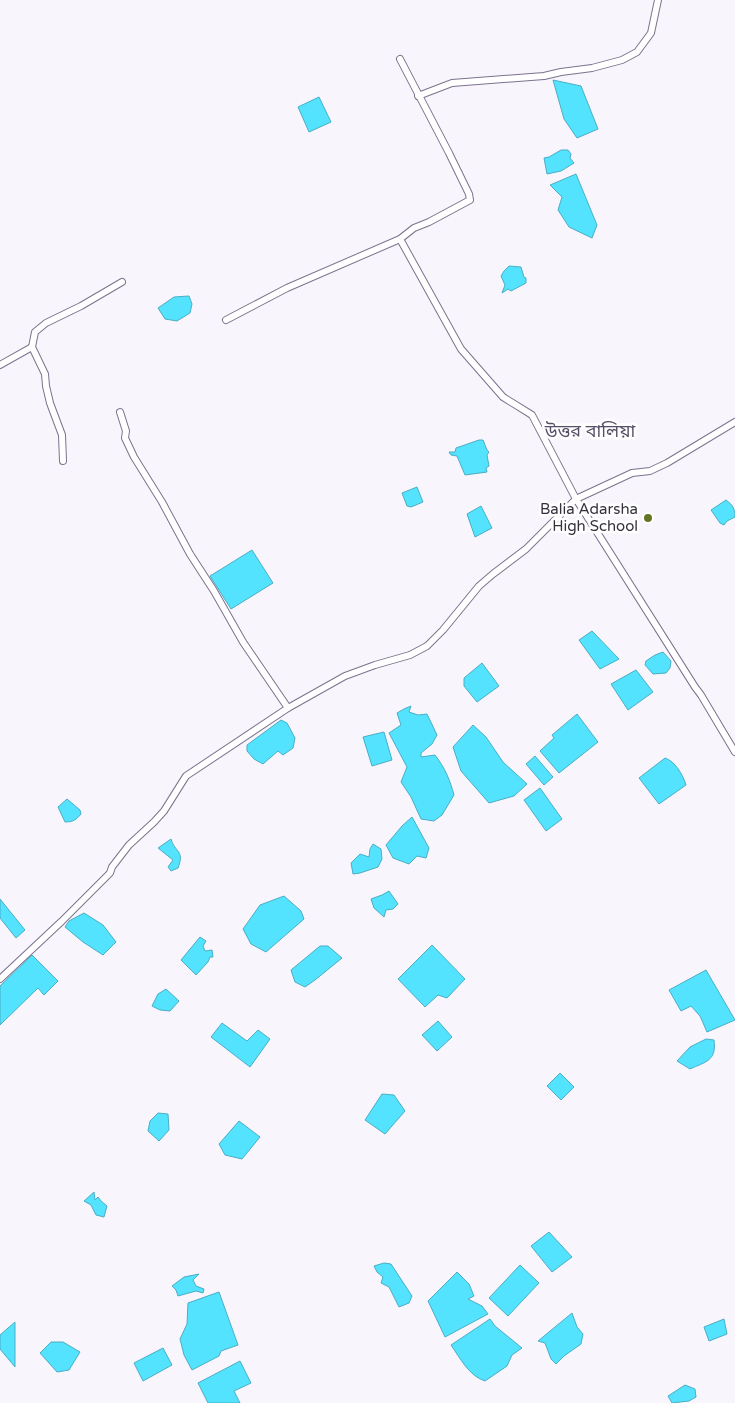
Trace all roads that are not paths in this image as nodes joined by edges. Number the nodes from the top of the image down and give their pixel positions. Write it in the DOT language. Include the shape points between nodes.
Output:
graph roads {
  1 [pos="658,0"];
  2 [pos="400,59"];
  3 [pos="418,96"];
  4 [pos="400,239"];
  5 [pos="122,282"];
  6 [pos="226,320"];
  7 [pos="32,347"];
  8 [pos="0,364"];
  9 [pos="120,412"];
  10 [pos="735,422"];
  11 [pos="63,461"];
  12 [pos="576,499"];
  13 [pos="288,708"];
  14 [pos="735,752"];
  15 [pos="0,979"];
  1 -- 3 [label="street" via="651,33 637,52 622,60 524,79 452,84"];
  2 -- 3 [label="street"];
  3 -- 4 [label="street" via="470,200 414,228"];
  4 -- 6 [label="street" via="287,288"];
  4 -- 12 [label="street" via="457,343 503,397 532,415"];
  5 -- 7 [label="street" via="46,323 36,332"];
  7 -- 8 [label="street"];
  7 -- 11 [label="street" via="45,374 50,403 62,435"];
  9 -- 13 [label="street" via="125,438 134,457 243,642"];
  10 -- 12 [label="street" via="667,463 650,471 632,473"];
  12 -- 13 [label="street" via="526,549 479,586 427,646 410,655 345,676"];
  12 -- 14 [label="street"];
  13 -- 15 [label="street" via="186,776 164,811 129,846 110,873"];
}
